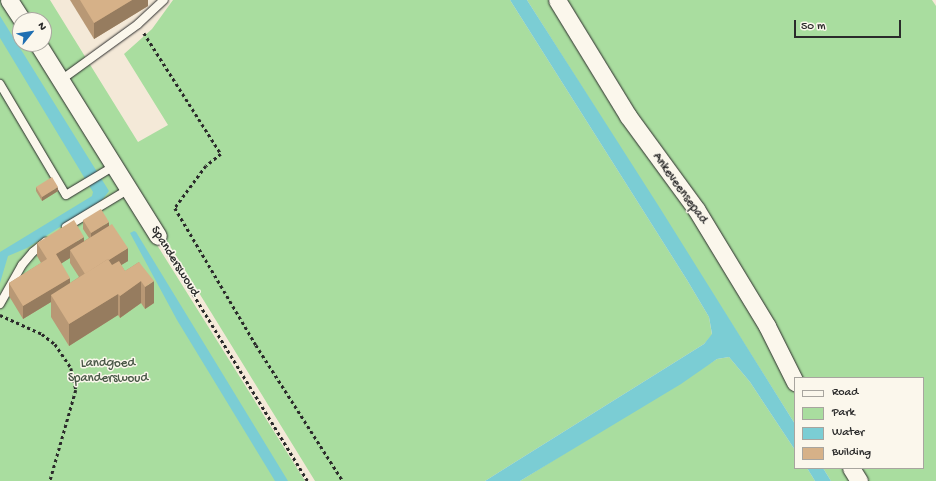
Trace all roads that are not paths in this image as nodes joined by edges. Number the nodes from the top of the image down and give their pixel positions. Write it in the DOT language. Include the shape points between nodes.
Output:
graph roads {
  1 [pos="9,0"];
  2 [pos="164,0"];
  3 [pos="557,0"];
  4 [pos="17,12"];
  5 [pos="43,52"];
  6 [pos="60,80"];
  7 [pos="0,84"];
  8 [pos="110,168"];
  9 [pos="129,189"];
  10 [pos="158,236"];
  11 [pos="0,304"];
  12 [pos="794,380"];
  13 [pos="852,469"];
  14 [pos="859,481"];
  1 -- 4 [label="street"];
  2 -- 6 [label="lane" via="138,24"];
  3 -- 12 [label="street, Ankeveensepad" via="628,116 696,209 767,326"];
  5 -- 6 [label="street, Spanderswoud"];
  6 -- 8 [label="street, Spanderswoud"];
  7 -- 8 [label="lane" via="66,195"];
  8 -- 9 [label="street, Spanderswoud"];
  9 -- 10 [label="street, Spanderswoud"];
  9 -- 11 [label="lane" via="53,236 33,252 22,265"];
  13 -- 14 [label="street"];
}
